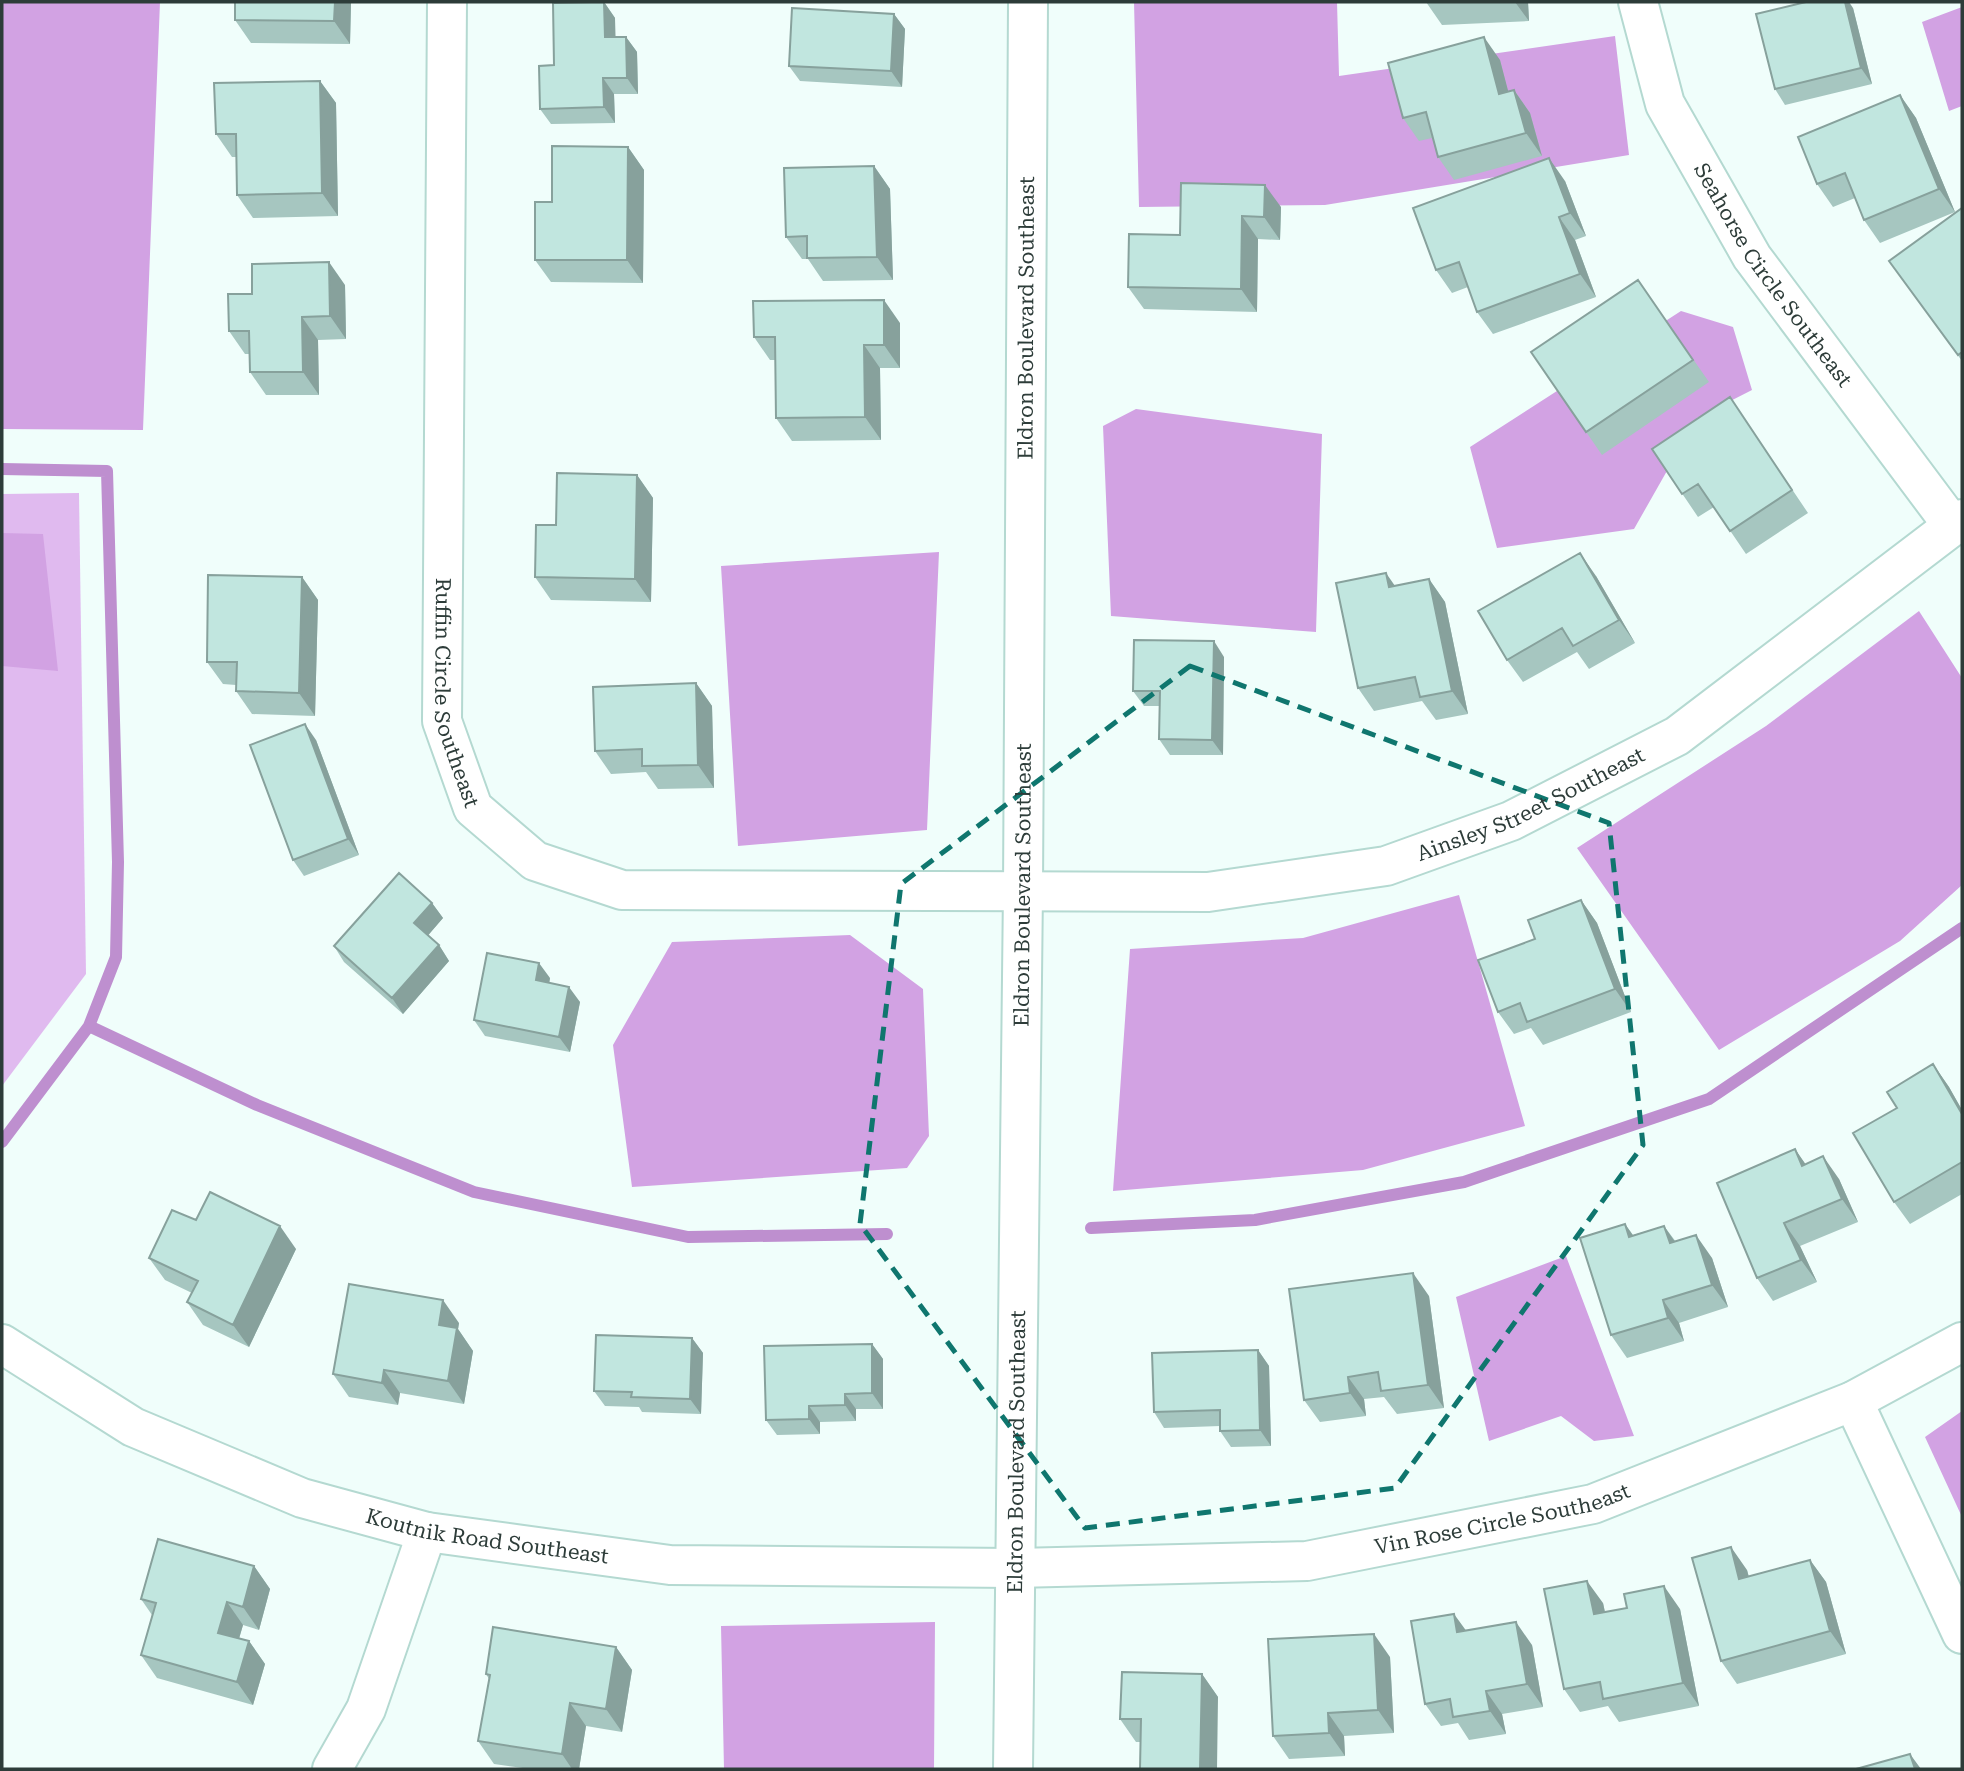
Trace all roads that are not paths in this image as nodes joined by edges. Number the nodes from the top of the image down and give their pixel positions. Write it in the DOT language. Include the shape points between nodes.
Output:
graph roads {
  1 [pos="447,2"];
  2 [pos="1028,2"];
  3 [pos="1638,2"];
  4 [pos="1958,522"];
  5 [pos="1023,890"];
  6 [pos="1962,1342"];
  7 [pos="2,1344"];
  8 [pos="1853,1401"];
  9 [pos="427,1532"];
  10 [pos="1013,1568"];
  11 [pos="1962,1634"];
  12 [pos="332,1769"];
  13 [pos="1013,1769"];
  1 -- 5 [label="street, Ruffin Circle Southeast" via="442,721 473,808 535,861 622,890"];
  2 -- 5 [label="street, Eldron Boulevard Southeast"];
  3 -- 4 [label="street, Seahorse Circle Southeast" via="1665,104 1752,257"];
  4 -- 5 [label="street, Ainsley Street Southeast" via="1677,737 1511,821 1386,866 1208,892"];
  5 -- 10 [label="street, Eldron Boulevard Southeast"];
  6 -- 8 [label="street, Vin Rose Circle Southeast"];
  7 -- 9 [label="street, Koutnik Road Southeast" via="133,1427 302,1498"];
  8 -- 10 [label="street, Vin Rose Circle Southeast" via="1593,1504 1566,1510 1307,1561"];
  8 -- 11 [label="street"];
  9 -- 10 [label="street, Koutnik Road Southeast" via="670,1565"];
  9 -- 12 [label="street" via="366,1709"];
  10 -- 13 [label="street, Eldron Boulevard Southeast"];
}
